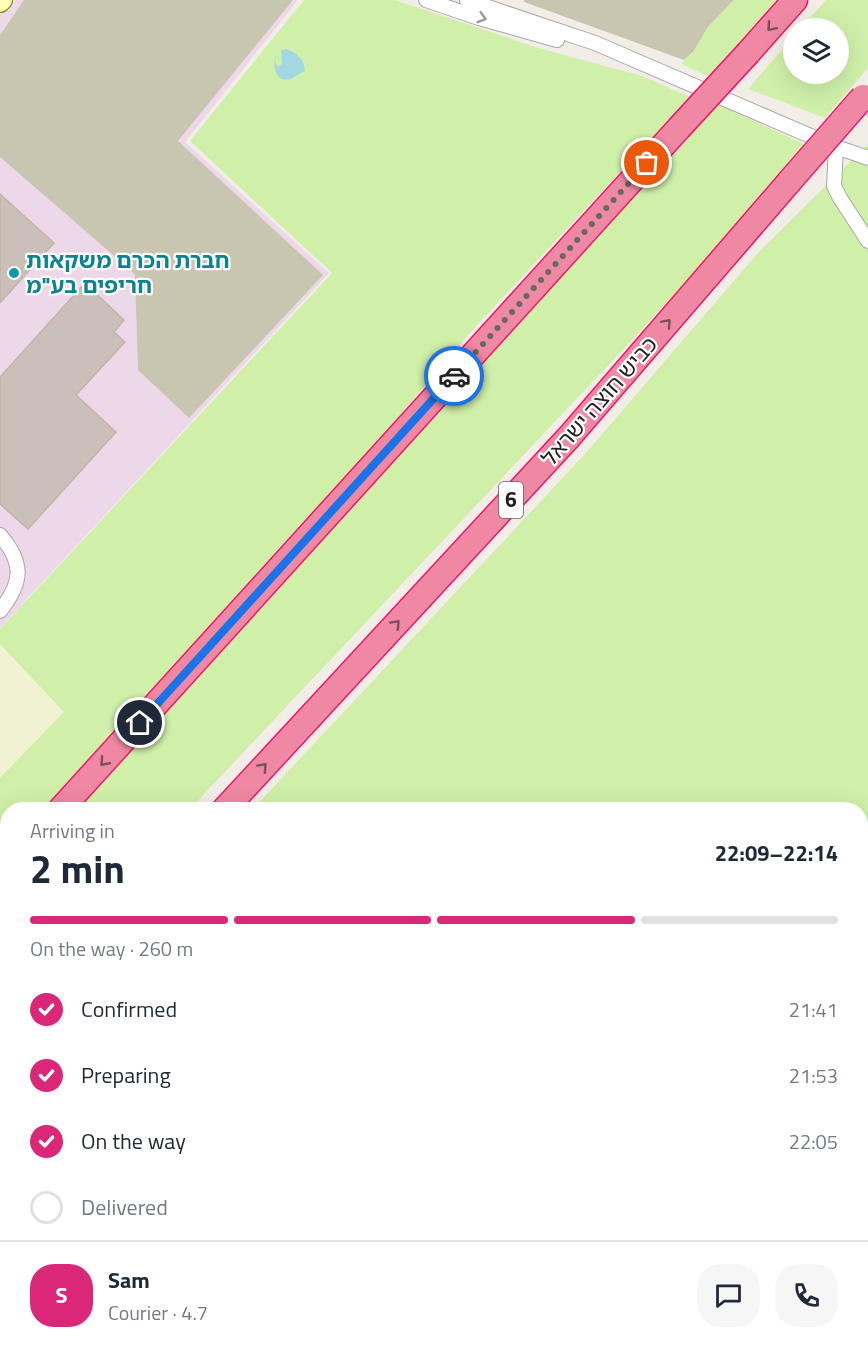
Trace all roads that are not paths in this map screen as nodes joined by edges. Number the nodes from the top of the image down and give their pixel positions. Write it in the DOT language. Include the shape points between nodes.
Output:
graph roads {
  1 [pos="426,0"];
  2 [pos="467,0"];
  3 [pos="795,0"];
  4 [pos="682,80"];
  5 [pos="865,94"];
  6 [pos="836,147"];
  7 [pos="868,158"];
  8 [pos="868,241"];
  9 [pos="0,535"];
  10 [pos="0,611"];
  11 [pos="67,802"];
  12 [pos="231,802"];
  1 -- 4 [label="street, one-way"];
  2 -- 4 [label="street" via="595,43"];
  3 -- 11 [label="highway, one-way, bridge"];
  4 -- 6 [label="street"];
  12 -- 5 [label="highway, כביש חוצה ישראל / 6, one-way, bridge" via="569,437"];
  6 -- 7 [label="street"];
  6 -- 8 [label="street" via="834,186"];
  9 -- 10 [label="street" via="15,555 18,572 13,592"];
}
